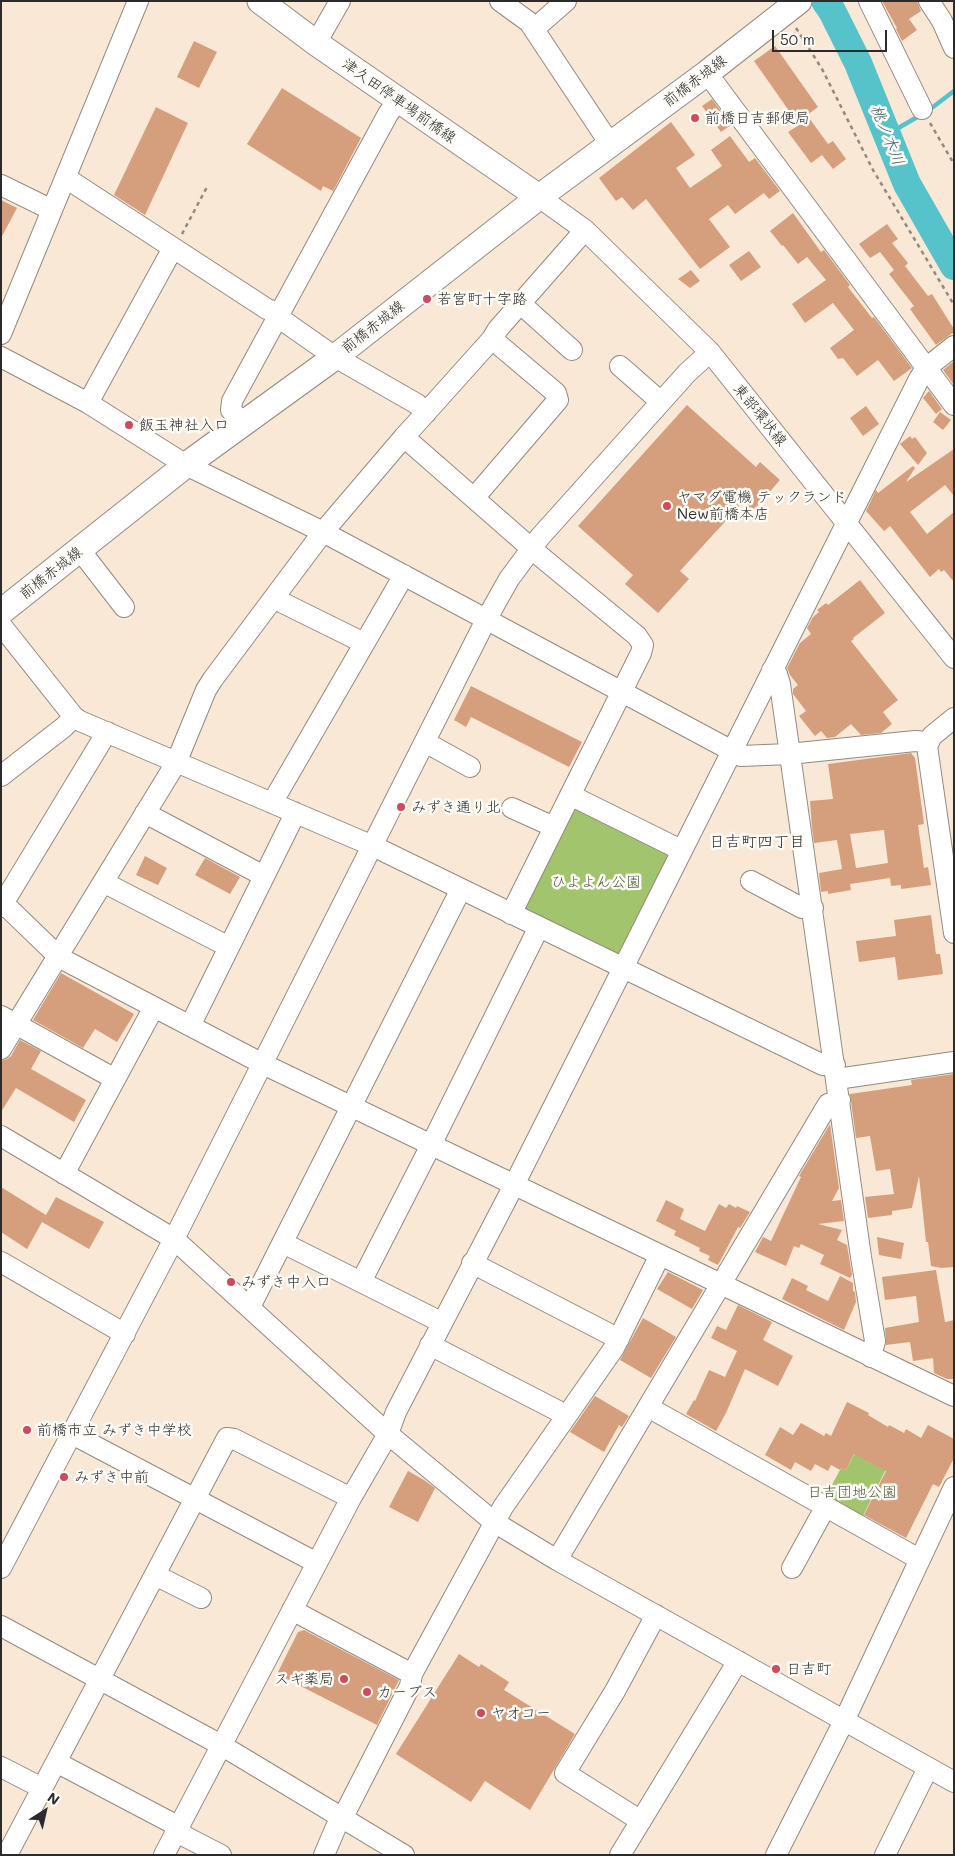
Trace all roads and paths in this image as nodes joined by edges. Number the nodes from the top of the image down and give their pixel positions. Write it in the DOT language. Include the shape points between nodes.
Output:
graph roads {
  1 [pos="138,1"];
  2 [pos="260,1"];
  3 [pos="340,1"];
  4 [pos="500,1"];
  5 [pos="566,1"];
  6 [pos="869,1"];
  7 [pos="929,1"];
  8 [pos="788,5"];
  9 [pos="534,29"];
  10 [pos="316,43"];
  11 [pos="954,48"];
  12 [pos="707,73"];
  13 [pos="398,100"];
  14 [pos="922,108"];
  15 [pos="610,144"];
  16 [pos="954,164"];
  17 [pos="66,178"];
  18 [pos="208,184"];
  19 [pos="1,185"];
  20 [pos="539,197"];
  21 [pos="52,210"];
  22 [pos="585,230"];
  23 [pos="173,248"];
  24 [pos="521,304"];
  25 [pos="954,305"];
  26 [pos="279,313"];
  27 [pos="1,334"];
  28 [pos="492,339"];
  29 [pos="954,346"];
  30 [pos="572,350"];
  31 [pos="710,352"];
  32 [pos="1,357"];
  33 [pos="335,357"];
  34 [pos="620,366"];
  35 [pos="926,368"];
  36 [pos="661,402"];
  37 [pos="88,403"];
  38 [pos="954,405"];
  39 [pos="426,413"];
  40 [pos="243,424"];
  41 [pos="404,437"];
  42 [pos="186,465"];
  43 [pos="474,498"];
  44 [pos="847,524"];
  45 [pos="323,532"];
  46 [pos="531,548"];
  47 [pos="80,550"];
  48 [pos="404,574"];
  49 [pos="275,596"];
  50 [pos="124,607"];
  51 [pos="1,612"];
  52 [pos="487,618"];
  53 [pos="1,625"];
  54 [pos="364,643"];
  55 [pos="954,658"];
  56 [pos="772,670"];
  57 [pos="621,692"];
  58 [pos="74,717"];
  59 [pos="954,718"];
  60 [pos="107,732"];
  61 [pos="425,742"];
  62 [pos="927,742"];
  63 [pos="731,752"];
  64 [pos="789,754"];
  65 [pos="176,763"];
  66 [pos="470,767"];
  67 [pos="1,776"];
  68 [pos="570,795"];
  69 [pos="272,803"];
  70 [pos="512,808"];
  71 [pos="294,812"];
  72 [pos="145,813"];
  73 [pos="554,827"];
  74 [pos="373,846"];
  75 [pos="681,850"];
  76 [pos="264,876"];
  77 [pos="751,880"];
  78 [pos="103,882"];
  79 [pos="461,889"];
  80 [pos="2,904"];
  81 [pos="813,908"];
  82 [pos="511,914"];
  83 [pos="539,927"];
  84 [pos="954,933"];
  85 [pos="229,947"];
  86 [pos="58,956"];
  87 [pos="622,968"];
  88 [pos="154,1007"];
  89 [pos="8,1020"];
  90 [pos="190,1026"];
  91 [pos="1,1049"];
  92 [pos="954,1062"];
  93 [pos="263,1064"];
  94 [pos="836,1072"];
  95 [pos="115,1079"];
  96 [pos="840,1100"];
  97 [pos="352,1107"];
  98 [pos="1,1136"];
  99 [pos="431,1145"];
  100 [pos="64,1174"];
  101 [pos="514,1185"];
  102 [pos="174,1239"];
  103 [pos="284,1243"];
  104 [pos="660,1255"];
  105 [pos="1,1262"];
  106 [pos="472,1263"];
  107 [pos="361,1282"];
  108 [pos="720,1284"];
  109 [pos="250,1307"];
  110 [pos="441,1322"];
  111 [pos="125,1334"];
  112 [pos="619,1339"];
  113 [pos="430,1345"];
  114 [pos="871,1357"];
  115 [pos="954,1396"];
  116 [pos="648,1407"];
  117 [pos="566,1415"];
  118 [pos="72,1434"];
  119 [pos="388,1434"];
  120 [pos="954,1487"];
  121 [pos="350,1498"];
  122 [pos="194,1499"];
  123 [pos="826,1506"];
  124 [pos="494,1522"];
  125 [pos="919,1559"];
  126 [pos="557,1560"];
  127 [pos="316,1563"];
  128 [pos="1,1568"];
  129 [pos="792,1568"];
  130 [pos="154,1575"];
  131 [pos="201,1598"];
  132 [pos="292,1610"];
  133 [pos="656,1615"];
  134 [pos="1,1626"];
  135 [pos="738,1661"];
  136 [pos="412,1674"];
  137 [pos="100,1679"];
  138 [pos="844,1721"];
  139 [pos="221,1745"];
  140 [pos="56,1762"];
  141 [pos="1,1767"];
  142 [pos="928,1768"];
  143 [pos="954,1782"];
  144 [pos="42,1788"];
  145 [pos="343,1817"];
  146 [pos="641,1821"];
  147 [pos="177,1829"];
  148 [pos="7,1855"];
  149 [pos="164,1855"];
  150 [pos="221,1855"];
  151 [pos="324,1855"];
  152 [pos="404,1855"];
  153 [pos="620,1855"];
  154 [pos="776,1855"];
  155 [pos="885,1855"];
  1 -- 17 [label="street"];
  2 -- 10 [label="main road, 津久田停車場前橋線"];
  3 -- 10 [label="street"];
  4 -- 9 [label="street" via="521,15"];
  5 -- 9 [label="street"];
  6 -- 14 [label="street"];
  7 -- 11 [label="street"];
  8 -- 12 [label="main road, 前橋赤城線"];
  8 -- 25 [label="path" via="873,170"];
  9 -- 15 [label="street"];
  10 -- 13 [label="main road, 津久田停車場前橋線"];
  12 -- 15 [label="main road, 前橋赤城線"];
  12 -- 35 [label="street"];
  13 -- 20 [label="main road, 津久田停車場前橋線"];
  13 -- 26 [label="street"];
  14 -- 16 [label="path"];
  15 -- 20 [label="main road, 前橋赤城線"];
  17 -- 21 [label="street"];
  17 -- 23 [label="street"];
  18 -- 23 [label="path"];
  19 -- 21 [label="street"];
  20 -- 22 [label="street, 東部環状線"];
  20 -- 33 [label="main road, 前橋赤城線"];
  21 -- 27 [label="street"];
  22 -- 24 [label="street"];
  22 -- 31 [label="street, 東部環状線"];
  23 -- 26 [label="street" via="267,309"];
  23 -- 37 [label="street"];
  24 -- 28 [label="street"];
  24 -- 30 [label="street"];
  26 -- 33 [label="street" via="285,322"];
  26 -- 40 [label="street" via="232,401 231,410"];
  28 -- 39 [label="street"];
  28 -- 43 [label="street" via="556,393 558,400"];
  29 -- 35 [label="street"];
  31 -- 36 [label="street"];
  31 -- 44 [label="street, 東部環状線"];
  32 -- 37 [label="street"];
  33 -- 39 [label="street" via="417,404"];
  33 -- 40 [label="main road, 前橋赤城線"];
  34 -- 36 [label="street"];
  35 -- 38 [label="street"];
  35 -- 44 [label="street"];
  36 -- 46 [label="street"];
  37 -- 42 [label="street"];
  39 -- 41 [label="street"];
  40 -- 42 [label="main road, 前橋赤城線"];
  41 -- 43 [label="street"];
  41 -- 45 [label="street"];
  42 -- 45 [label="street"];
  42 -- 47 [label="main road, 前橋赤城線"];
  43 -- 46 [label="street"];
  44 -- 55 [label="street, 東部環状線"];
  44 -- 56 [label="street"];
  45 -- 48 [label="street"];
  45 -- 49 [label="street"];
  46 -- 52 [label="street" via="509,578"];
  46 -- 57 [label="street" via="642,641 641,654"];
  47 -- 50 [label="street"];
  47 -- 51 [label="main road, 前橋赤城線"];
  48 -- 52 [label="street"];
  48 -- 54 [label="street"];
  49 -- 54 [label="street"];
  49 -- 65 [label="street" via="206,690"];
  52 -- 57 [label="street"];
  52 -- 61 [label="street"];
  53 -- 58 [label="street"];
  54 -- 69 [label="street"];
  56 -- 63 [label="street"];
  56 -- 64 [label="street" via="779,678"];
  57 -- 63 [label="street"];
  57 -- 68 [label="street"];
  58 -- 60 [label="street"];
  58 -- 67 [label="street"];
  59 -- 62 [label="street"];
  60 -- 65 [label="street"];
  60 -- 80 [label="street"];
  61 -- 66 [label="street"];
  61 -- 74 [label="street"];
  62 -- 64 [label="street"];
  62 -- 84 [label="street"];
  63 -- 64 [label="street" via="741,756"];
  63 -- 75 [label="street"];
  64 -- 81 [label="street"];
  65 -- 69 [label="street"];
  65 -- 72 [label="street"];
  68 -- 73 [label="street"];
  68 -- 75 [label="street"];
  69 -- 71 [label="street"];
  70 -- 73 [label="street"];
  71 -- 74 [label="street"];
  71 -- 76 [label="street"];
  72 -- 76 [label="street"];
  72 -- 78 [label="street"];
  73 -- 82 [label="street"];
  74 -- 79 [label="street"];
  74 -- 93 [label="street"];
  75 -- 87 [label="street"];
  76 -- 85 [label="street"];
  77 -- 81 [label="street" via="802,908"];
  78 -- 85 [label="street"];
  78 -- 86 [label="street"];
  79 -- 82 [label="street"];
  79 -- 97 [label="street"];
  80 -- 86 [label="street"];
  81 -- 94 [label="street"];
  82 -- 83 [label="street"];
  83 -- 87 [label="street"];
  83 -- 99 [label="street"];
  85 -- 90 [label="street"];
  86 -- 88 [label="street"];
  86 -- 89 [label="street"];
  87 -- 94 [label="street"];
  87 -- 101 [label="street"];
  88 -- 90 [label="street"];
  88 -- 95 [label="street"];
  89 -- 91 [label="street"];
  89 -- 95 [label="street"];
  90 -- 93 [label="street"];
  92 -- 94 [label="street"];
  93 -- 97 [label="street"];
  93 -- 102 [label="street"];
  94 -- 96 [label="street"];
  95 -- 100 [label="street"];
  96 -- 108 [label="street" via="828,1104"];
  96 -- 114 [label="street" via="875,1341"];
  97 -- 99 [label="street"];
  97 -- 103 [label="street"];
  98 -- 100 [label="street"];
  99 -- 101 [label="street"];
  99 -- 107 [label="street"];
  100 -- 102 [label="street"];
  101 -- 104 [label="street"];
  101 -- 106 [label="street"];
  102 -- 109 [label="street"];
  102 -- 111 [label="street"];
  103 -- 107 [label="street"];
  103 -- 109 [label="street"];
  104 -- 108 [label="street"];
  104 -- 112 [label="street"];
  105 -- 111 [label="street"];
  106 -- 110 [label="street"];
  106 -- 112 [label="street"];
  107 -- 110 [label="street"];
  108 -- 114 [label="street"];
  108 -- 116 [label="street"];
  109 -- 119 [label="street"];
  110 -- 113 [label="street"];
  111 -- 118 [label="street"];
  112 -- 117 [label="street"];
  113 -- 117 [label="street"];
  113 -- 119 [label="street"];
  114 -- 115 [label="street"];
  116 -- 123 [label="street"];
  116 -- 126 [label="street"];
  117 -- 124 [label="street"];
  118 -- 122 [label="street"];
  118 -- 128 [label="street"];
  119 -- 121 [label="street"];
  119 -- 124 [label="street"];
  120 -- 125 [label="street"];
  121 -- 122 [label="street" via="230,1437 224,1442"];
  121 -- 127 [label="street"];
  122 -- 127 [label="street"];
  122 -- 130 [label="street"];
  123 -- 125 [label="street"];
  123 -- 129 [label="street"];
  124 -- 126 [label="street"];
  124 -- 136 [label="street"];
  125 -- 138 [label="street"];
  126 -- 133 [label="street"];
  127 -- 132 [label="street"];
  130 -- 131 [label="street"];
  130 -- 137 [label="street"];
  132 -- 136 [label="street"];
  132 -- 139 [label="street"];
  133 -- 135 [label="street"];
  133 -- 146 [label="street" via="566,1773"];
  134 -- 137 [label="street"];
  135 -- 138 [label="street"];
  135 -- 146 [label="street"];
  136 -- 145 [label="street" via="410,1686"];
  137 -- 139 [label="street"];
  137 -- 140 [label="street"];
  138 -- 142 [label="street"];
  138 -- 154 [label="street"];
  139 -- 145 [label="street"];
  139 -- 147 [label="street"];
  140 -- 144 [label="street"];
  140 -- 147 [label="street" via="170,1822"];
  141 -- 144 [label="street"];
  142 -- 143 [label="street"];
  142 -- 155 [label="street"];
  144 -- 148 [label="street"];
  145 -- 151 [label="street"];
  145 -- 152 [label="street"];
  146 -- 153 [label="street"];
  147 -- 149 [label="street"];
  147 -- 150 [label="street"];
}
